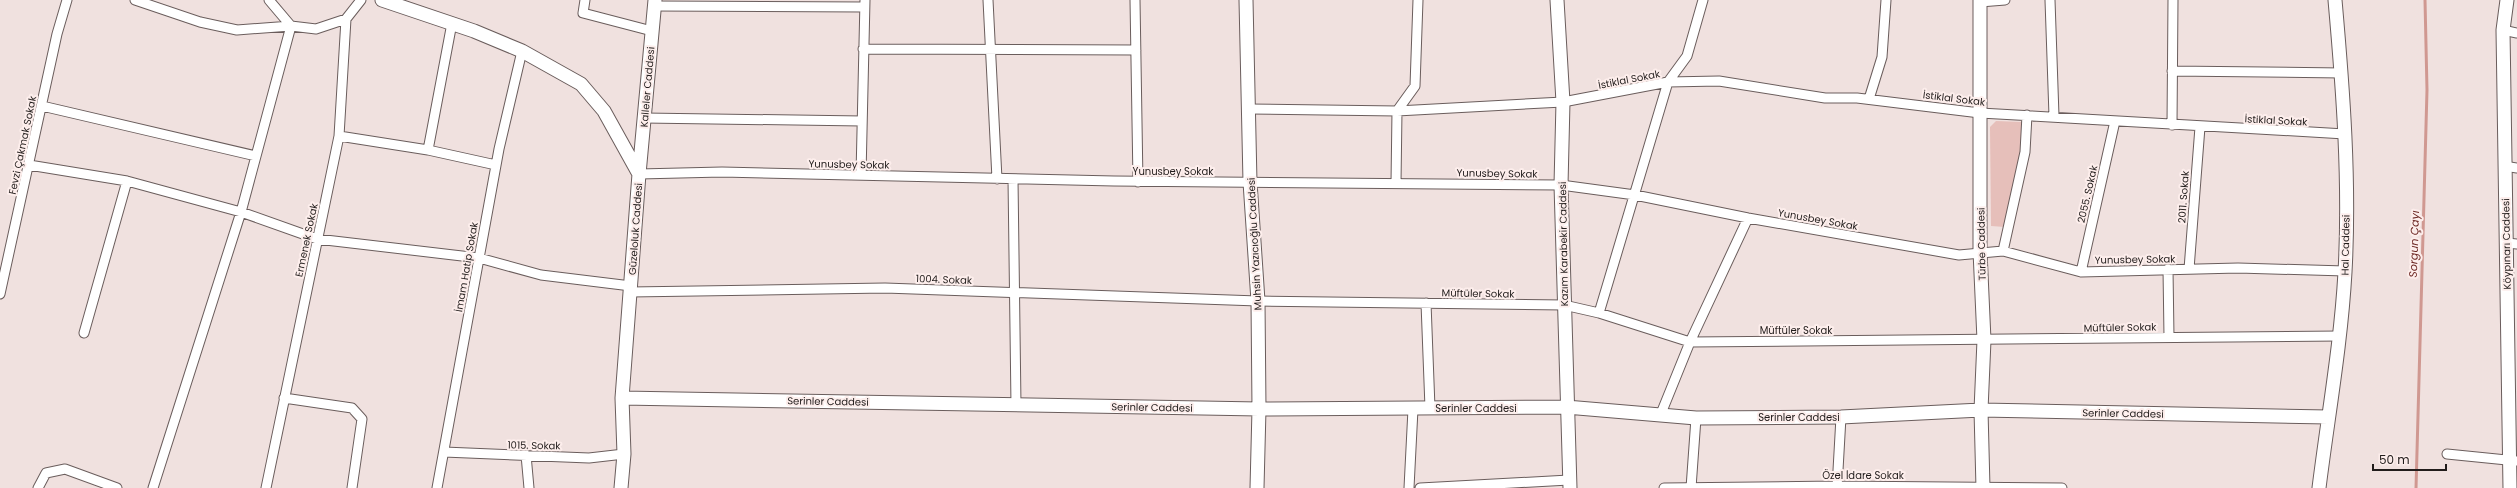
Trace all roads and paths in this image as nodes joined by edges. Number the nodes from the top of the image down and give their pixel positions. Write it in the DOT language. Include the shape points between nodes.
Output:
graph roads {
  1 [pos="67,0"];
  2 [pos="135,0"];
  3 [pos="269,0"];
  4 [pos="361,0"];
  5 [pos="382,0"];
  6 [pos="585,0"];
  7 [pos="988,0"];
  8 [pos="1135,0"];
  9 [pos="1246,0"];
  10 [pos="1418,0"];
  11 [pos="1557,0"];
  12 [pos="1703,0"];
  13 [pos="1886,0"];
  14 [pos="2005,0"];
  15 [pos="2050,0"];
  16 [pos="2173,0"];
  17 [pos="2334,0"];
  18 [pos="2506,0"];
  19 [pos="1980,1"];
  20 [pos="655,3"];
  21 [pos="705,3"];
  22 [pos="865,3"];
  23 [pos="346,19"];
  24 [pos="452,23"];
  25 [pos="291,26"];
  26 [pos="2503,30"];
  27 [pos="652,31"];
  28 [pos="2517,33"];
  29 [pos="864,49"];
  30 [pos="990,50"];
  31 [pos="1136,50"];
  32 [pos="522,51"];
  33 [pos="2172,71"];
  34 [pos="2342,73"];
  35 [pos="1668,82"];
  36 [pos="1869,99"];
  37 [pos="1563,102"];
  38 [pos="42,106"];
  39 [pos="1249,109"];
  40 [pos="1397,112"];
  41 [pos="1980,113"];
  42 [pos="2027,115"];
  43 [pos="2054,116"];
  44 [pos="644,118"];
  45 [pos="862,121"];
  46 [pos="2115,121"];
  47 [pos="2172,125"];
  48 [pos="2200,128"];
  49 [pos="2345,134"];
  50 [pos="339,136"];
  51 [pos="428,150"];
  52 [pos="256,156"];
  53 [pos="496,164"];
  54 [pos="29,166"];
  55 [pos="2504,166"];
  56 [pos="2517,168"];
  57 [pos="639,174"];
  58 [pos="861,175"];
  59 [pos="997,179"];
  60 [pos="1013,179"];
  61 [pos="127,181"];
  62 [pos="1138,182"];
  63 [pos="1250,182"];
  64 [pos="1396,183"];
  65 [pos="1561,184"];
  66 [pos="1635,195"];
  67 [pos="241,212"];
  68 [pos="1748,218"];
  69 [pos="317,239"];
  70 [pos="2512,244"];
  71 [pos="1980,251"];
  72 [pos="2003,251"];
  73 [pos="479,258"];
  74 [pos="2168,269"];
  75 [pos="2189,269"];
  76 [pos="2345,271"];
  77 [pos="2081,272"];
  78 [pos="630,289"];
  79 [pos="1016,293"];
  80 [pos="0,294"];
  81 [pos="1258,301"];
  82 [pos="1426,303"];
  83 [pos="2512,303"];
  84 [pos="1564,305"];
  85 [pos="1599,313"];
  86 [pos="84,333"];
  87 [pos="2340,336"];
  88 [pos="2169,337"];
  89 [pos="1984,340"];
  90 [pos="1690,342"];
  91 [pos="284,398"];
  92 [pos="622,398"];
  93 [pos="1016,405"];
  94 [pos="1566,407"];
  95 [pos="1430,408"];
  96 [pos="1259,409"];
  97 [pos="1413,409"];
  98 [pos="1981,410"];
  99 [pos="1660,416"];
  100 [pos="1841,417"];
  101 [pos="2328,417"];
  102 [pos="1696,418"];
  103 [pos="444,452"];
  104 [pos="624,454"];
  105 [pos="2447,454"];
  106 [pos="526,455"];
  107 [pos="2513,461"];
  108 [pos="1570,484"];
  109 [pos="1837,487"];
  110 [pos="38,488"];
  111 [pos="117,488"];
  112 [pos="153,488"];
  113 [pos="266,488"];
  114 [pos="352,488"];
  115 [pos="437,488"];
  116 [pos="529,488"];
  117 [pos="621,488"];
  118 [pos="1257,488"];
  119 [pos="1409,488"];
  120 [pos="1420,488"];
  121 [pos="1664,488"];
  122 [pos="1691,488"];
  123 [pos="1983,488"];
  124 [pos="2062,488"];
  125 [pos="2318,488"];
  126 [pos="2510,488"];
  1 -- 38 [label="street, Fevzi Çakmak Sokak"];
  2 -- 25 [label="street" via="200,22 237,30"];
  3 -- 25 [label="street"];
  4 -- 23 [label="street"];
  5 -- 24 [label="street, Güzeloluk Caddesi"];
  6 -- 27 [label="street" via="584,13"];
  7 -- 30 [label="street"];
  8 -- 31 [label="street"];
  9 -- 39 [label="street, Muhsin Yazıcıoğlu Caddesi"];
  10 -- 40 [label="street" via="1414,86"];
  11 -- 37 [label="street, Kazım Karabekir Caddesi"];
  12 -- 35 [label="street" via="1687,56"];
  13 -- 36 [label="street" via="1882,57"];
  14 -- 19 [label="street"];
  15 -- 43 [label="street"];
  16 -- 33 [label="street"];
  17 -- 34 [label="street, Hal Caddesi"];
  18 -- 26 [label="street, Köypınarı Caddesi"];
  19 -- 41 [label="street, Türbe Caddesi"];
  20 -- 21 [label="street"];
  20 -- 27 [label="street, Kalleler Caddesi"];
  21 -- 22 [label="street"];
  22 -- 29 [label="street"];
  23 -- 25 [label="street" via="316,29"];
  23 -- 50 [label="street, Ermenek Sokak"];
  24 -- 32 [label="street, Güzeloluk Caddesi"];
  24 -- 51 [label="street"];
  25 -- 52 [label="street"];
  26 -- 28 [label="street"];
  26 -- 55 [label="street, Köypınarı Caddesi"];
  27 -- 44 [label="street, Kalleler Caddesi"];
  29 -- 30 [label="street"];
  29 -- 45 [label="street"];
  30 -- 31 [label="street"];
  30 -- 59 [label="street"];
  31 -- 62 [label="street"];
  32 -- 53 [label="street, İmam Hatip Sokak"];
  32 -- 57 [label="street, Güzeloluk Caddesi" via="581,84 604,111"];
  33 -- 34 [label="street"];
  33 -- 47 [label="street"];
  34 -- 49 [label="street, Hal Caddesi"];
  35 -- 36 [label="street, İstiklal Sokak" via="1720,81 1826,98"];
  35 -- 37 [label="street, İstiklal Sokak"];
  35 -- 66 [label="street"];
  36 -- 41 [label="street, İstiklal Sokak"];
  37 -- 40 [label="street, İstiklal Sokak"];
  37 -- 65 [label="street, Kazım Karabekir Caddesi"];
  38 -- 52 [label="street"];
  38 -- 54 [label="street, Fevzi Çakmak Sokak"];
  39 -- 40 [label="street, İstiklal Sokak"];
  39 -- 63 [label="street, Muhsin Yazıcıoğlu Caddesi"];
  40 -- 64 [label="street"];
  41 -- 42 [label="street, İstiklal Sokak"];
  41 -- 71 [label="street, Türbe Caddesi"];
  42 -- 43 [label="street, İstiklal Sokak"];
  42 -- 72 [label="street" via="2025,152"];
  43 -- 46 [label="street, İstiklal Sokak"];
  44 -- 45 [label="street"];
  44 -- 57 [label="street, Kalleler Caddesi"];
  45 -- 58 [label="street"];
  46 -- 47 [label="street, İstiklal Sokak"];
  46 -- 77 [label="street, 2055. Sokak"];
  47 -- 48 [label="street, İstiklal Sokak"];
  48 -- 49 [label="street, İstiklal Sokak"];
  48 -- 75 [label="street, 2011. Sokak"];
  49 -- 76 [label="street, Hal Caddesi"];
  50 -- 51 [label="street"];
  50 -- 69 [label="street, Ermenek Sokak"];
  51 -- 53 [label="street"];
  52 -- 67 [label="street"];
  53 -- 73 [label="street, İmam Hatip Sokak"];
  54 -- 61 [label="street, 1004. Sokak"];
  54 -- 80 [label="street, Fevzi Çakmak Sokak"];
  55 -- 56 [label="street"];
  55 -- 70 [label="street, Köypınarı Caddesi"];
  57 -- 58 [label="street, Yunusbey Sokak" via="722,172"];
  57 -- 78 [label="street, Güzeloluk Caddesi"];
  58 -- 59 [label="street, Yunusbey Sokak"];
  59 -- 60 [label="street, Yunusbey Sokak"];
  60 -- 62 [label="street, Yunusbey Sokak"];
  60 -- 79 [label="street"];
  61 -- 67 [label="street, 1004. Sokak"];
  61 -- 86 [label="street"];
  62 -- 63 [label="street, Yunusbey Sokak"];
  63 -- 64 [label="street, Yunusbey Sokak"];
  63 -- 81 [label="street, Muhsin Yazıcıoğlu Caddesi"];
  64 -- 65 [label="street, Yunusbey Sokak"];
  65 -- 66 [label="street, Yunusbey Sokak"];
  65 -- 84 [label="street, Kazım Karabekir Caddesi"];
  66 -- 68 [label="street, Yunusbey Sokak"];
  66 -- 85 [label="street"];
  67 -- 69 [label="street, 1004. Sokak"];
  67 -- 112 [label="street"];
  68 -- 71 [label="street, Yunusbey Sokak" via="1958,255"];
  68 -- 90 [label="street"];
  69 -- 73 [label="street, 1004. Sokak"];
  69 -- 91 [label="street, Ermenek Sokak"];
  70 -- 83 [label="street, Köypınarı Caddesi"];
  71 -- 72 [label="street, Yunusbey Sokak"];
  71 -- 89 [label="street, Türbe Caddesi"];
  72 -- 77 [label="street, Yunusbey Sokak"];
  73 -- 78 [label="street, 1004. Sokak" via="541,275"];
  73 -- 103 [label="street, İmam Hatip Sokak"];
  74 -- 75 [label="street, Yunusbey Sokak"];
  74 -- 77 [label="street, Yunusbey Sokak"];
  74 -- 88 [label="street"];
  75 -- 76 [label="street, Yunusbey Sokak"];
  76 -- 87 [label="street, Hal Caddesi"];
  78 -- 79 [label="street, 1004. Sokak" via="885,288"];
  78 -- 92 [label="street, Güzeloluk Caddesi"];
  79 -- 81 [label="street, 1004. Sokak"];
  79 -- 93 [label="street"];
  81 -- 82 [label="street, Müftüler Sokak"];
  81 -- 96 [label="street, Muhsin Yazıcıoğlu Caddesi"];
  82 -- 84 [label="street, Müftüler Sokak"];
  82 -- 95 [label="street"];
  83 -- 107 [label="street, Köypınarı Caddesi"];
  84 -- 85 [label="street, Müftüler Sokak"];
  84 -- 94 [label="street, Kazım Karabekir Caddesi"];
  85 -- 90 [label="street, Müftüler Sokak"];
  87 -- 88 [label="street, Müftüler Sokak"];
  87 -- 101 [label="street, Hal Caddesi"];
  88 -- 89 [label="street, Müftüler Sokak"];
  89 -- 90 [label="street, Müftüler Sokak"];
  89 -- 98 [label="street, Türbe Caddesi"];
  90 -- 99 [label="street"];
  91 -- 113 [label="street, Ermenek Sokak"];
  91 -- 114 [label="street" via="352,408 362,419"];
  92 -- 93 [label="street, Serinler Caddesi"];
  92 -- 104 [label="street, Güzeloluk Caddesi"];
  93 -- 96 [label="street, Serinler Caddesi"];
  94 -- 95 [label="street, Serinler Caddesi"];
  94 -- 99 [label="street, Serinler Caddesi"];
  94 -- 108 [label="street, Kazım Karabekir Caddesi"];
  95 -- 97 [label="street, Serinler Caddesi"];
  96 -- 97 [label="street, Serinler Caddesi"];
  96 -- 118 [label="street, Muhsin Yazıcıoğlu Caddesi"];
  97 -- 119 [label="street"];
  98 -- 100 [label="street, Serinler Caddesi"];
  98 -- 101 [label="street, Serinler Caddesi"];
  98 -- 123 [label="street, Türbe Caddesi"];
  99 -- 102 [label="street, Serinler Caddesi"];
  100 -- 102 [label="street, Serinler Caddesi"];
  100 -- 109 [label="street"];
  101 -- 125 [label="street, Hal Caddesi"];
  102 -- 122 [label="street"];
  103 -- 106 [label="street, 1015. Sokak"];
  103 -- 115 [label="street, İmam Hatip Sokak"];
  104 -- 106 [label="street, 1015. Sokak" via="589,458"];
  104 -- 117 [label="street, Güzeloluk Caddesi"];
  105 -- 107 [label="street"];
  106 -- 116 [label="street"];
  107 -- 126 [label="street, Köypınarı Caddesi"];
  108 -- 120 [label="street"];
  109 -- 122 [label="street, Özel İdare Sokak"];
  109 -- 123 [label="street, Özel İdare Sokak"];
  110 -- 111 [label="street" via="46,473 65,469"];
  121 -- 122 [label="street, Özel İdare Sokak"];
  123 -- 124 [label="street, Özel İdare Sokak"];
}
